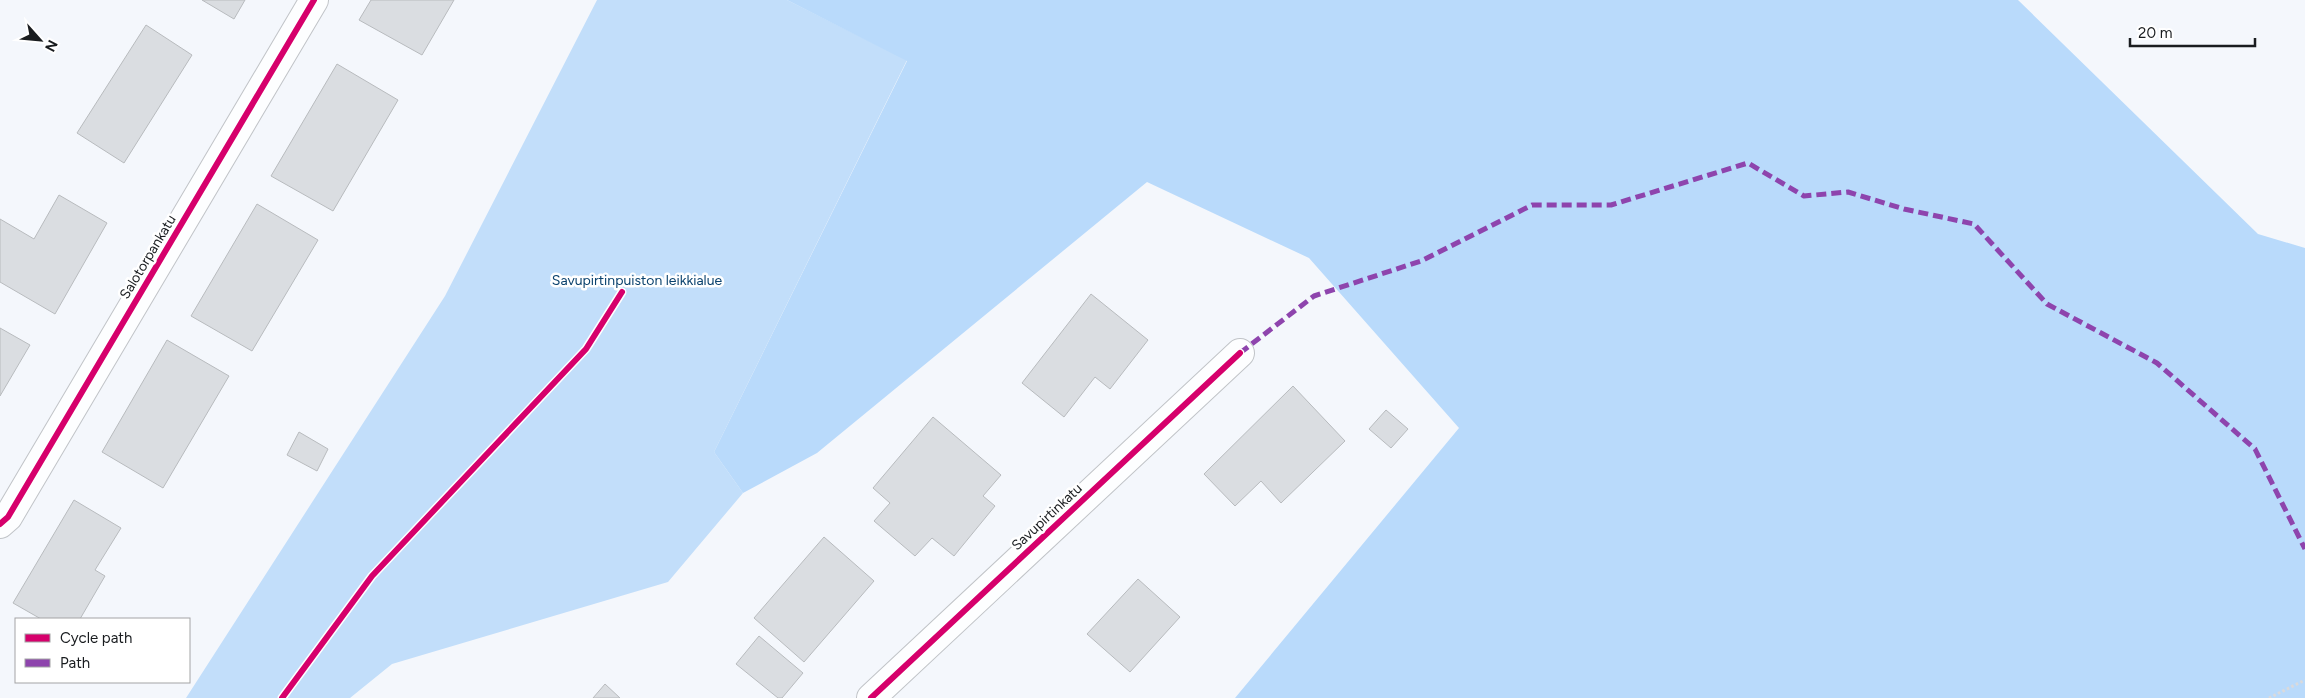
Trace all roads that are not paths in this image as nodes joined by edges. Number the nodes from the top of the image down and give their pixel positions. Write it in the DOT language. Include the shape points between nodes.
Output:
graph roads {
  1 [pos="314,0"];
  2 [pos="1240,354"];
  3 [pos="0,524"];
  4 [pos="871,698"];
  1 -- 3 [label="street, Salotorpankatu" via="8,517"];
  2 -- 4 [label="street, Savupirtinkatu"];
}
